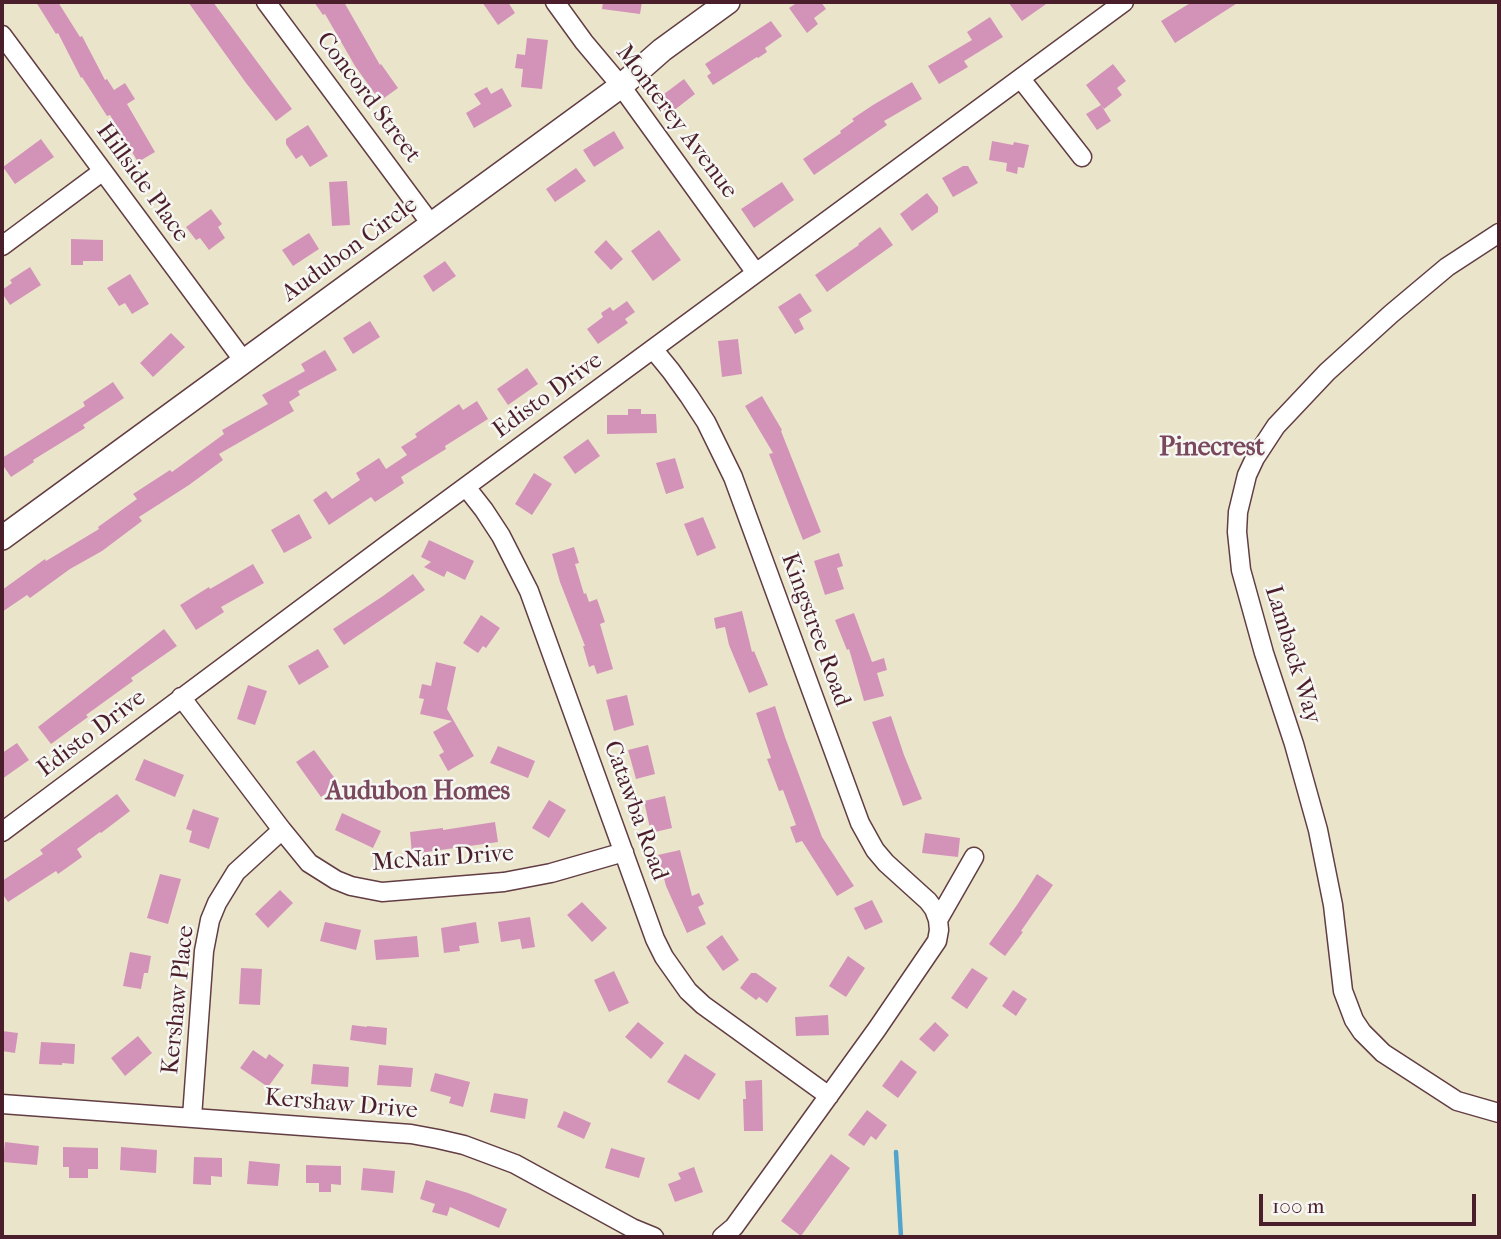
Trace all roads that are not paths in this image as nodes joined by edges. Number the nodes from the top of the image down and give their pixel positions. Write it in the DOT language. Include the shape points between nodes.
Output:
graph roads {
  1 [pos="266,2"];
  2 [pos="555,2"];
  3 [pos="728,2"];
  4 [pos="1124,2"];
  5 [pos="2,35"];
  6 [pos="1021,79"];
  7 [pos="621,86"];
  8 [pos="1082,158"];
  9 [pos="103,171"];
  10 [pos="431,223"];
  11 [pos="1499,233"];
  12 [pos="2,246"];
  13 [pos="756,273"];
  14 [pos="653,349"];
  15 [pos="243,360"];
  16 [pos="466,487"];
  17 [pos="2,538"];
  18 [pos="181,697"];
  19 [pos="282,830"];
  20 [pos="2,832"];
  21 [pos="624,852"];
  22 [pos="974,857"];
  23 [pos="938,920"];
  24 [pos="829,1096"];
  25 [pos="2,1104"];
  26 [pos="1499,1112"];
  27 [pos="192,1117"];
  28 [pos="654,1237"];
  29 [pos="722,1237"];
  1 -- 10 [label="street, Concord Street"];
  2 -- 7 [label="street, Monterey Avenue"];
  3 -- 7 [label="street, Audubon Circle"];
  4 -- 6 [label="street, Edisto Drive"];
  5 -- 9 [label="street, Hillside Place"];
  6 -- 8 [label="street"];
  6 -- 13 [label="street, Edisto Drive"];
  7 -- 10 [label="street, Audubon Circle"];
  7 -- 13 [label="street, Monterey Avenue"];
  9 -- 12 [label="street"];
  9 -- 15 [label="street, Hillside Place"];
  10 -- 15 [label="street, Audubon Circle"];
  11 -- 26 [label="street, Lamback Way" via="1447,267 1391,314 1276,426 1247,475 1238,513 1237,551 1318,830 1343,991 1354,1020 1383,1053 1457,1101"];
  13 -- 14 [label="street, Edisto Drive"];
  14 -- 16 [label="street, Edisto Drive"];
  14 -- 23 [label="street, Kingstree Road" via="689,396 733,477 863,830 886,863 928,901"];
  15 -- 17 [label="street, Audubon Circle"];
  16 -- 18 [label="street, Edisto Drive"];
  16 -- 21 [label="street, Catawba Road" via="501,536 529,591"];
  18 -- 19 [label="street, McNair Drive"];
  18 -- 20 [label="street, Edisto Drive"];
  19 -- 21 [label="street, McNair Drive" via="322,872 351,886 383,892 504,882"];
  19 -- 27 [label="street, Kershaw Place" via="236,872 210,920"];
  21 -- 24 [label="street, Catawba Road" via="655,939 688,991"];
  22 -- 23 [label="street"];
  23 -- 24 [label="street" via="937,941"];
  24 -- 29 [label="street" via="734,1227"];
  25 -- 27 [label="street, Kershaw Drive"];
  27 -- 28 [label="street, Kershaw Drive" via="411,1134 464,1145 514,1164"];
}
